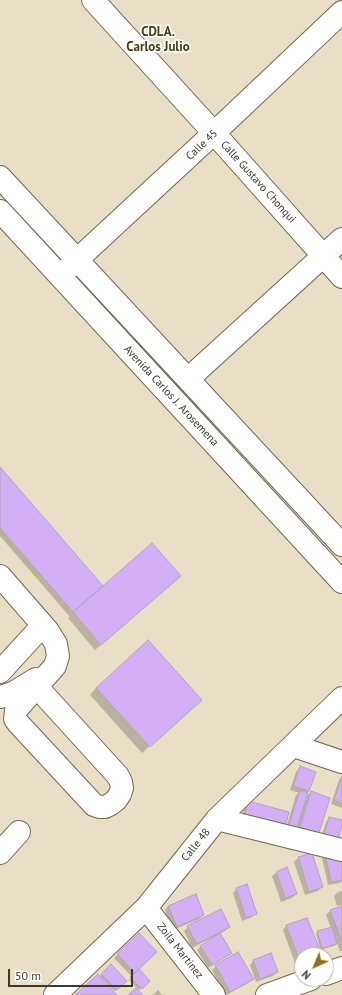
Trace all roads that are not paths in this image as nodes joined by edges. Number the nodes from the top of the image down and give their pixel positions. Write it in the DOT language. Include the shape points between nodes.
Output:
graph roads {
  1 [pos="93,0"];
  2 [pos="338,10"];
  3 [pos="214,133"];
  4 [pos="0,177"];
  5 [pos="0,211"];
  6 [pos="342,240"];
  7 [pos="324,256"];
  8 [pos="77,260"];
  9 [pos="60,276"];
  10 [pos="342,277"];
  11 [pos="188,379"];
  12 [pos="342,545"];
  13 [pos="0,576"];
  14 [pos="342,582"];
  15 [pos="43,625"];
  16 [pos="55,666"];
  17 [pos="0,672"];
  18 [pos="37,687"];
  19 [pos="0,697"];
  20 [pos="342,698"];
  21 [pos="294,746"];
  22 [pos="342,762"];
  23 [pos="217,819"];
  24 [pos="20,832"];
  25 [pos="342,850"];
  26 [pos="0,853"];
  27 [pos="146,908"];
  28 [pos="294,985"];
  29 [pos="55,995"];
  30 [pos="214,995"];
  31 [pos="267,995"];
  1 -- 3 [label="street, Calle Gustavo Chonqui"];
  2 -- 3 [label="street, Calle 45"];
  3 -- 7 [label="street, Calle Gustavo Chonqui"];
  3 -- 8 [label="street, Calle 45"];
  4 -- 8 [label="street"];
  5 -- 9 [label="street, Avenida Carlos J. Arosemena"];
  6 -- 7 [label="street"];
  7 -- 10 [label="street, Calle Gustavo Chonqui"];
  7 -- 11 [label="street"];
  8 -- 9 [label="street, Calle 45"];
  8 -- 11 [label="street"];
  9 -- 14 [label="street, Avenida Carlos J. Arosemena"];
  11 -- 12 [label="street"];
  13 -- 15 [label="street"];
  15 -- 16 [label="street" via="56,644 58,656"];
  15 -- 17 [label="street"];
  16 -- 18 [label="street"];
  16 -- 19 [label="street" via="13,693"];
  18 -- 18 [label="street" via="16,710 15,719 94,805 105,807 111,804 122,788 118,776"];
  20 -- 21 [label="street, Calle 48"];
  21 -- 22 [label="street"];
  21 -- 23 [label="street, Calle 48"];
  23 -- 25 [label="street"];
  23 -- 27 [label="street, Calle 48"];
  24 -- 26 [label="street"];
  27 -- 29 [label="street, Calle 48"];
  27 -- 30 [label="street, Zoila Martinez"];
  28 -- 31 [label="street"];
}
